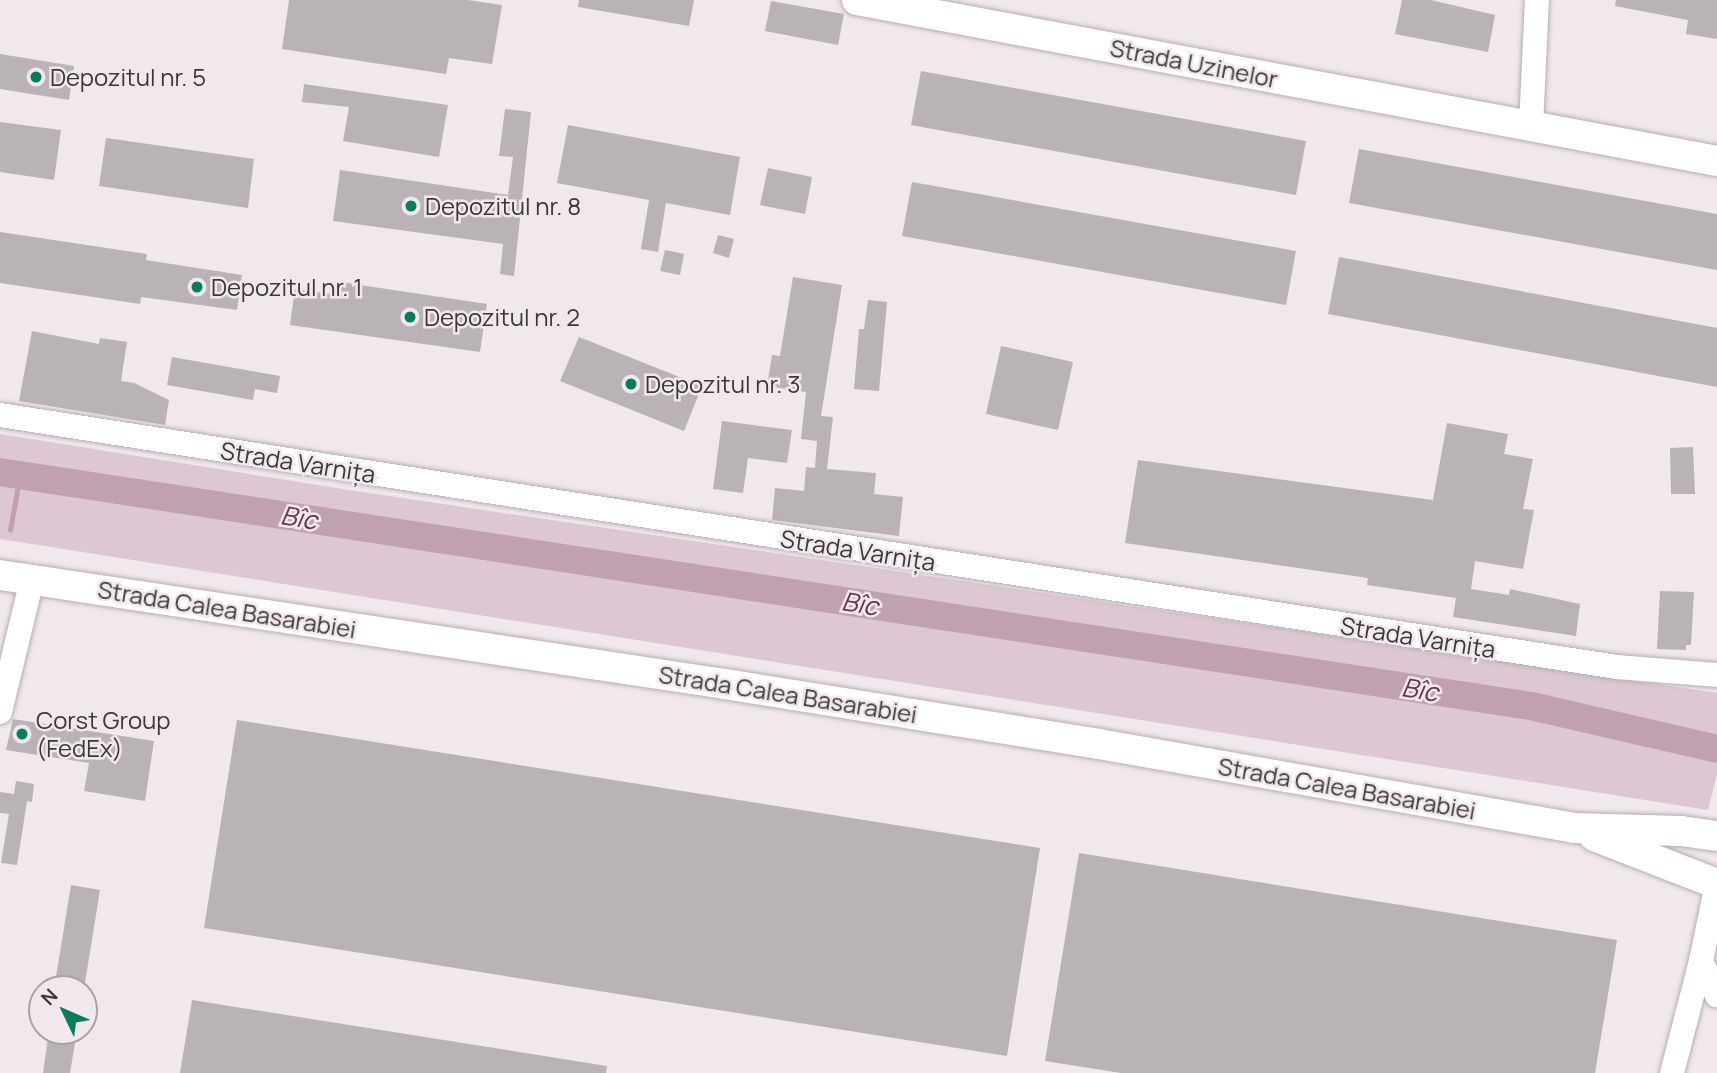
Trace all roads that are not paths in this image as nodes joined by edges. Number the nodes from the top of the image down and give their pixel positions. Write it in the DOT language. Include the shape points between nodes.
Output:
graph roads {
  1 [pos="857,0"];
  2 [pos="1537,0"];
  3 [pos="1531,126"];
  4 [pos="1717,161"];
  5 [pos="0,415"];
  6 [pos="0,575"];
  7 [pos="32,580"];
  8 [pos="1717,656"];
  9 [pos="1691,673"];
  10 [pos="1717,675"];
  11 [pos="0,712"];
  12 [pos="1574,828"];
  13 [pos="1713,833"];
  14 [pos="1711,882"];
  15 [pos="1701,961"];
  16 [pos="1717,996"];
  17 [pos="1672,1073"];
  1 -- 3 [label="main road, Strada Uzinelor"];
  2 -- 3 [label="street"];
  3 -- 4 [label="main road, Strada Uzinelor"];
  5 -- 9 [label="street, Strada Varnița" via="1602,665"];
  6 -- 7 [label="main road, Strada Calea Basarabiei"];
  7 -- 11 [label="street"];
  7 -- 12 [label="main road, Strada Calea Basarabiei" via="738,686"];
  8 -- 9 [label="street"];
  9 -- 10 [label="street, Strada Varnița"];
  12 -- 13 [label="main road, Strada Calea Basarabiei"];
  12 -- 14 [label="main road, Strada Calea Basarabiei"];
  13 -- 14 [label="main road, Strada Calea Basarabiei" via="1698,855"];
  14 -- 15 [label="street"];
  15 -- 16 [label="street"];
  15 -- 17 [label="street"];
}
